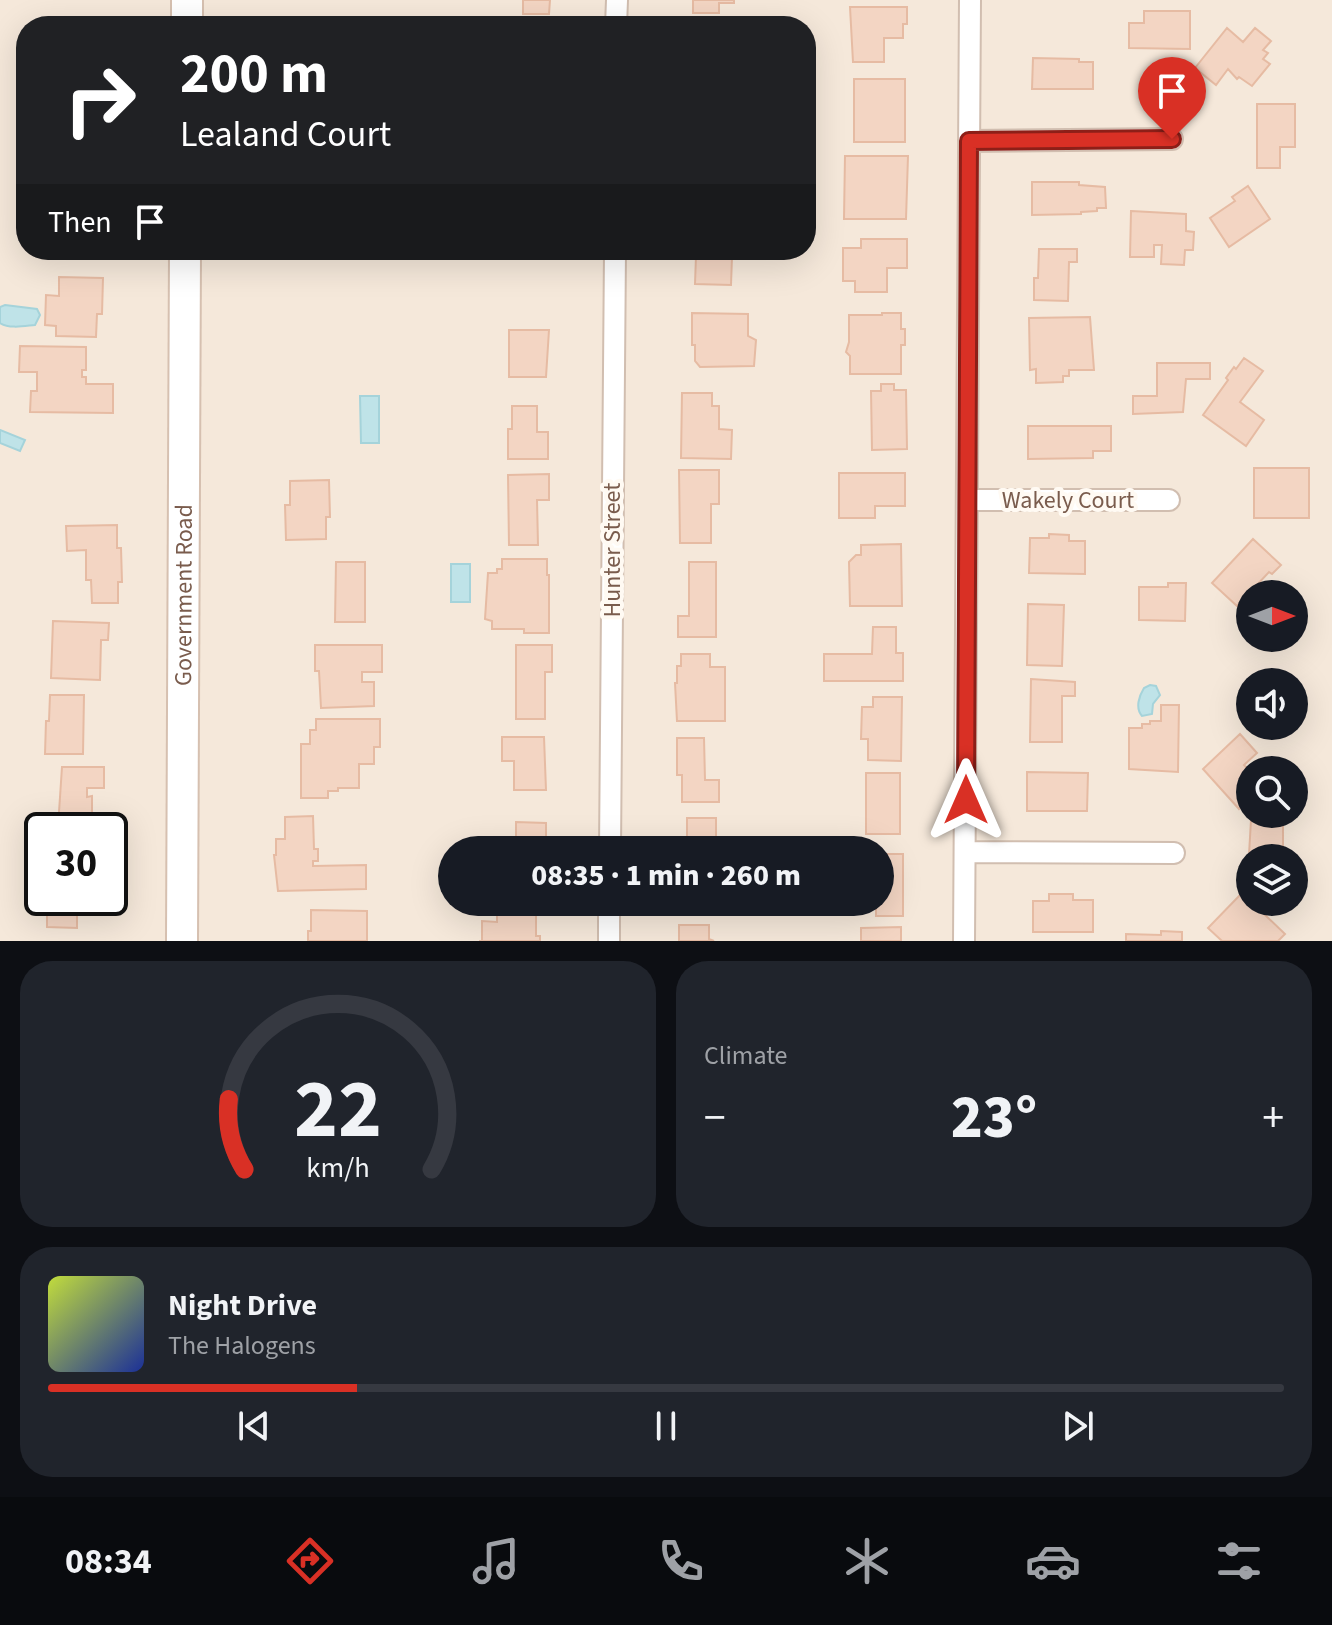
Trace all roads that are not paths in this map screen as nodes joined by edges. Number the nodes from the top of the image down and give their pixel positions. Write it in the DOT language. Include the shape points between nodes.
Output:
graph roads {
  1 [pos="970,0"];
  2 [pos="1172,139"];
  3 [pos="969,141"];
  4 [pos="185,260"];
  5 [pos="615,260"];
  6 [pos="967,500"];
  7 [pos="1169,500"];
  8 [pos="610,836"];
  9 [pos="965,852"];
  10 [pos="1174,853"];
  11 [pos="609,916"];
  12 [pos="182,941"];
  13 [pos="609,941"];
  14 [pos="964,941"];
  1 -- 3 [label="street"];
  2 -- 3 [label="street"];
  3 -- 6 [label="street"];
  4 -- 12 [label="street, Government Road"];
  5 -- 8 [label="street, Hunter Street"];
  6 -- 7 [label="street, Wakely Court"];
  6 -- 9 [label="street"];
  9 -- 10 [label="street"];
  9 -- 14 [label="street"];
  11 -- 13 [label="street"];
}
